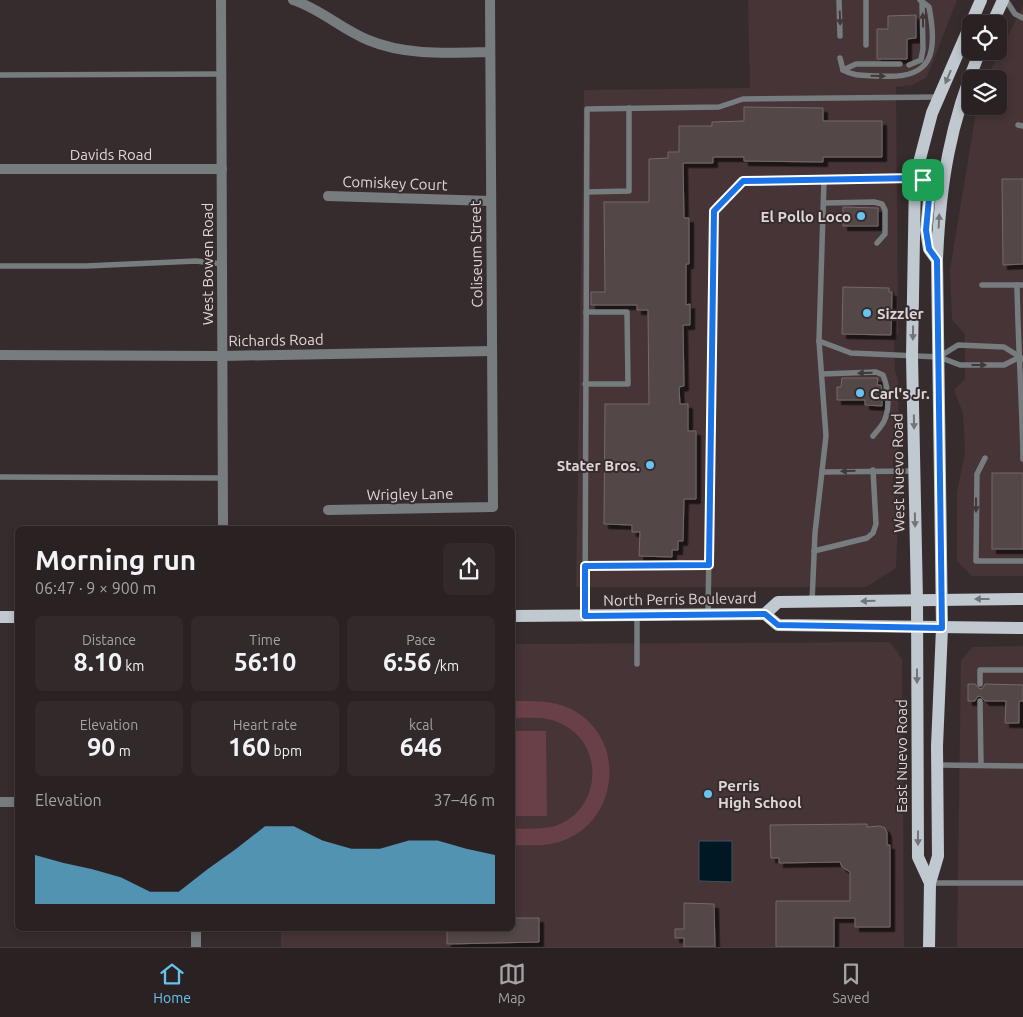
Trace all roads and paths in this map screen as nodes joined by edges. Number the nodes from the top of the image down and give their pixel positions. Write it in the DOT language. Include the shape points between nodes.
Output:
graph roads {
  1 [pos="221,0"];
  2 [pos="292,0"];
  3 [pos="490,0"];
  4 [pos="839,0"];
  5 [pos="866,0"];
  6 [pos="921,0"];
  7 [pos="981,0"];
  8 [pos="1004,0"];
  9 [pos="996,15"];
  10 [pos="1023,18"];
  11 [pos="840,36"];
  12 [pos="866,44"];
  13 [pos="490,52"];
  14 [pos="840,58"];
  15 [pos="977,60"];
  16 [pos="900,64"];
  17 [pos="909,65"];
  18 [pos="843,70"];
  19 [pos="221,74"];
  20 [pos="0,75"];
  21 [pos="939,97"];
  22 [pos="629,108"];
  23 [pos="0,169"];
  24 [pos="222,169"];
  25 [pos="915,178"];
  26 [pos="824,181"];
  27 [pos="587,192"];
  28 [pos="328,196"];
  29 [pos="491,201"];
  30 [pos="824,203"];
  31 [pos="877,243"];
  32 [pos="937,260"];
  33 [pos="222,264"];
  34 [pos="0,266"];
  35 [pos="982,285"];
  36 [pos="1020,285"];
  37 [pos="586,312"];
  38 [pos="820,340"];
  39 [pos="492,351"];
  40 [pos="0,355"];
  41 [pos="222,356"];
  42 [pos="912,356"];
  43 [pos="939,357"];
  44 [pos="1021,358"];
  45 [pos="822,374"];
  46 [pos="585,384"];
  47 [pos="873,436"];
  48 [pos="985,458"];
  49 [pos="1023,459"];
  50 [pos="874,470"];
  51 [pos="914,471"];
  52 [pos="822,472"];
  53 [pos="0,477"];
  54 [pos="223,478"];
  55 [pos="492,507"];
  56 [pos="328,510"];
  57 [pos="223,526"];
  58 [pos="814,551"];
  59 [pos="1023,560"];
  60 [pos="709,565"];
  61 [pos="585,566"];
  62 [pos="1023,599"];
  63 [pos="917,600"];
  64 [pos="941,600"];
  65 [pos="812,602"];
  66 [pos="765,614"];
  67 [pos="637,615"];
  68 [pos="708,615"];
  69 [pos="515,616"];
  70 [pos="585,616"];
  71 [pos="0,617"];
  72 [pos="15,617"];
  73 [pos="917,627"];
  74 [pos="942,628"];
  75 [pos="1023,628"];
  76 [pos="637,664"];
  77 [pos="1023,670"];
  78 [pos="980,684"];
  79 [pos="980,701"];
  80 [pos="937,766"];
  81 [pos="981,766"];
  82 [pos="1023,766"];
  83 [pos="0,802"];
  84 [pos="15,802"];
  85 [pos="930,882"];
  86 [pos="1023,882"];
  87 [pos="196,931"];
  88 [pos="196,947"];
  89 [pos="929,947"];
  1 -- 19 [label="street, West Bowen Road"];
  2 -- 13 [label="street" via="328,16 367,40 394,48 440,53"];
  3 -- 13 [label="street, Coliseum Street"];
  4 -- 11 [label="lane, one-way"];
  5 -- 12 [label="lane"];
  17 -- 6 [label="lane, one-way" via="921,60"];
  18 -- 6 [label="lane, one-way" via="850,74 884,76 910,75 920,70 928,62 932,41 929,7"];
  7 -- 21 [label="main road, West Nuevo Road, one-way"];
  8 -- 9 [label="main road"];
  8 -- 10 [label="lane" via="1015,14"];
  13 -- 29 [label="street, Coliseum Street"];
  14 -- 18 [label="lane"];
  32 -- 15 [label="main road, one-way" via="947,158"];
  16 -- 18 [label="lane" via="856,64"];
  19 -- 20 [label="lane"];
  19 -- 24 [label="street, West Bowen Road"];
  21 -- 22 [label="lane" via="743,99 718,107"];
  21 -- 25 [label="main road, West Nuevo Road"];
  22 -- 27 [label="lane" via="588,109"];
  22 -- 27 [label="lane" via="629,192"];
  23 -- 24 [label="street, Davids Road"];
  24 -- 33 [label="street, West Bowen Road"];
  25 -- 26 [label="lane"];
  25 -- 32 [label="main road" via="923,180 930,188 926,230 929,249"];
  25 -- 42 [label="main road, West Nuevo Road, one-way"];
  26 -- 30 [label="lane"];
  26 -- 60 [label="lane" via="743,181 714,211"];
  27 -- 37 [label="lane"];
  28 -- 29 [label="street, Comiskey Court"];
  29 -- 39 [label="street, Coliseum Street"];
  30 -- 31 [label="lane" via="882,204 885,234"];
  30 -- 38 [label="lane"];
  32 -- 43 [label="main road"];
  33 -- 34 [label="lane" via="188,261"];
  33 -- 41 [label="street, West Bowen Road"];
  35 -- 36 [label="lane"];
  36 -- 44 [label="lane"];
  37 -- 46 [label="lane"];
  37 -- 46 [label="lane" via="627,312 628,384"];
  38 -- 42 [label="lane" via="851,353"];
  38 -- 45 [label="lane"];
  39 -- 41 [label="street, Richards Road"];
  39 -- 55 [label="street, Coliseum Street"];
  40 -- 41 [label="street, Richards Road"];
  41 -- 54 [label="street, West Bowen Road"];
  42 -- 43 [label="lane"];
  42 -- 51 [label="main road, West Nuevo Road, one-way"];
  43 -- 44 [label="lane, one-way" via="960,365 1004,365"];
  43 -- 44 [label="lane" via="958,345 1004,347"];
  43 -- 64 [label="main road"];
  44 -- 49 [label="lane"];
  47 -- 45 [label="lane, one-way" via="885,421 887,411 887,384 883,376 876,372"];
  45 -- 52 [label="lane" via="826,436"];
  46 -- 61 [label="lane"];
  48 -- 59 [label="lane, one-way" via="976,474 976,561"];
  50 -- 51 [label="lane"];
  50 -- 52 [label="lane, one-way"];
  50 -- 58 [label="lane" via="876,524 873,533 867,538"];
  51 -- 63 [label="main road, West Nuevo Road, one-way"];
  52 -- 58 [label="lane"];
  53 -- 54 [label="lane"];
  54 -- 57 [label="street, West Bowen Road"];
  55 -- 56 [label="street, Wrigley Lane"];
  58 -- 65 [label="lane"];
  60 -- 61 [label="lane"];
  60 -- 68 [label="lane"];
  61 -- 70 [label="lane"];
  62 -- 64 [label="main road, North Perris Boulevard, one-way"];
  63 -- 64 [label="main road, North Perris Boulevard"];
  63 -- 65 [label="main road, North Perris Boulevard, one-way"];
  63 -- 73 [label="main road, West Nuevo Road"];
  64 -- 74 [label="main road, East Nuevo Road"];
  65 -- 66 [label="main road, North Perris Boulevard" via="778,602"];
  66 -- 68 [label="main road, North Perris Boulevard"];
  66 -- 73 [label="main road" via="778,625"];
  67 -- 68 [label="main road, North Perris Boulevard"];
  67 -- 70 [label="main road, North Perris Boulevard"];
  67 -- 76 [label="lane"];
  69 -- 70 [label="main road, North Perris Boulevard"];
  71 -- 72 [label="main road"];
  73 -- 74 [label="main road"];
  73 -- 85 [label="main road, East Nuevo Road, one-way" via="918,857"];
  74 -- 75 [label="main road"];
  74 -- 80 [label="main road, East Nuevo Road"];
  77 -- 78 [label="lane" via="980,670"];
  79 -- 81 [label="lane"];
  80 -- 81 [label="lane"];
  80 -- 85 [label="main road, East Nuevo Road" via="938,856"];
  81 -- 82 [label="lane"];
  83 -- 84 [label="street"];
  85 -- 86 [label="lane"];
  85 -- 89 [label="main road, East Nuevo Road"];
  87 -- 88 [label="street"];
}
